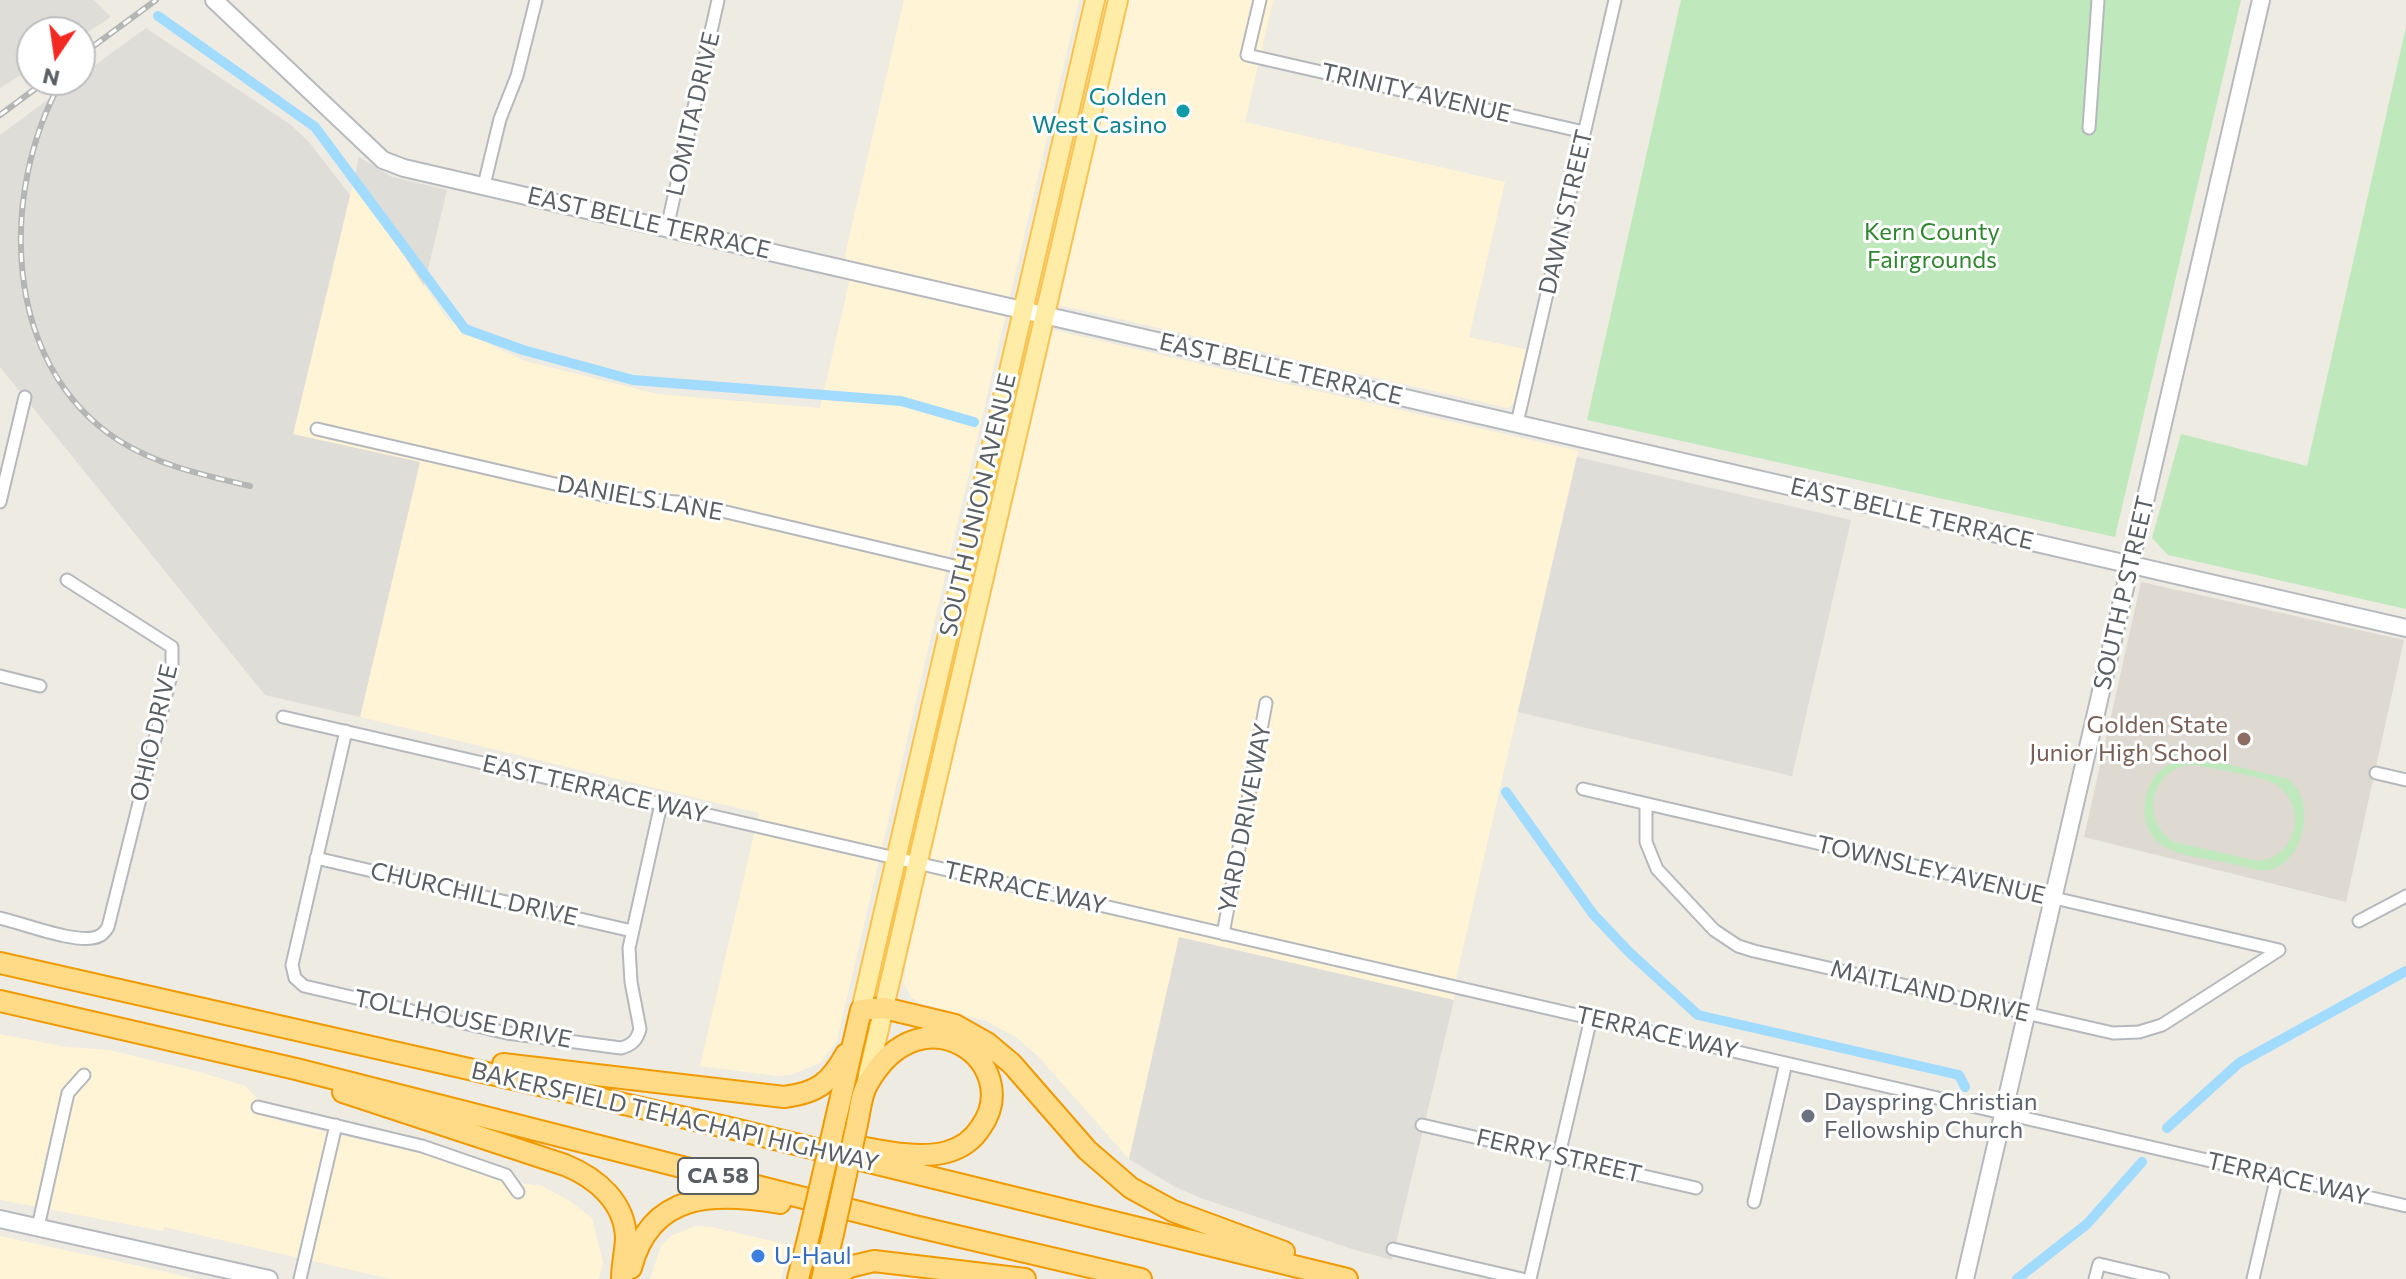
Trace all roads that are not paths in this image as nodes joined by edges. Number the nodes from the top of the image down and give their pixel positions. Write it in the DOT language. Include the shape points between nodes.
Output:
graph roads {
  1 [pos="214,0"];
  2 [pos="536,0"];
  3 [pos="718,0"];
  4 [pos="1095,0"];
  5 [pos="1118,0"];
  6 [pos="1260,0"];
  7 [pos="1601,0"];
  8 [pos="2098,0"];
  9 [pos="2261,0"];
  10 [pos="1615,2"];
  11 [pos="2089,128"];
  12 [pos="1584,132"];
  13 [pos="484,185"];
  14 [pos="667,228"];
  15 [pos="1023,310"];
  16 [pos="1045,315"];
  17 [pos="25,397"];
  18 [pos="1517,423"];
  19 [pos="317,429"];
  20 [pos="0,502"];
  21 [pos="2130,564"];
  22 [pos="963,568"];
  23 [pos="67,580"];
  24 [pos="2406,628"];
  25 [pos="0,676"];
  26 [pos="960,680"];
  27 [pos="40,686"];
  28 [pos="1266,703"];
  29 [pos="283,717"];
  30 [pos="346,731"];
  31 [pos="2376,773"];
  32 [pos="2406,780"];
  33 [pos="1583,789"];
  34 [pos="661,804"];
  35 [pos="1646,804"];
  36 [pos="316,858"];
  37 [pos="907,861"];
  38 [pos="2406,896"];
  39 [pos="2053,898"];
  40 [pos="0,918"];
  41 [pos="2359,921"];
  42 [pos="632,931"];
  43 [pos="1223,934"];
  44 [pos="2279,950"];
  45 [pos="0,963"];
  46 [pos="0,1001"];
  47 [pos="884,1008"];
  48 [pos="861,1010"];
  49 [pos="2026,1013"];
  50 [pos="1591,1018"];
  51 [pos="322,1036"];
  52 [pos="854,1040"];
  53 [pos="1786,1063"];
  54 [pos="296,1069"];
  55 [pos="84,1075"];
  56 [pos="866,1085"];
  57 [pos="258,1107"];
  58 [pos="2003,1113"];
  59 [pos="336,1125"];
  60 [pos="1422,1125"];
  61 [pos="730,1128"];
  62 [pos="1559,1156"];
  63 [pos="2277,1176"];
  64 [pos="1696,1188"];
  65 [pos="518,1192"];
  66 [pos="1754,1202"];
  67 [pos="2406,1206"];
  68 [pos="0,1219"];
  69 [pos="914,1226"];
  70 [pos="38,1227"];
  71 [pos="1393,1249"];
  72 [pos="269,1279"];
  73 [pos="300,1279"];
  74 [pos="625,1279"];
  75 [pos="798,1279"];
  76 [pos="822,1279"];
  77 [pos="832,1279"];
  78 [pos="1025,1279"];
  79 [pos="1141,1279"];
  80 [pos="1347,1279"];
  81 [pos="1361,1279"];
  82 [pos="1522,1279"];
  83 [pos="1530,1279"];
  84 [pos="1965,1279"];
  85 [pos="2095,1279"];
  86 [pos="2163,1279"];
  87 [pos="2253,1279"];
  1 -- 13 [label="street, EAST BELLE TERRACE" via="383,160"];
  2 -- 13 [label="street"];
  3 -- 14 [label="street, LOMITA DRIVE"];
  4 -- 15 [label="main road, SOUTH UNION AVENUE"];
  5 -- 16 [label="main road, SOUTH UNION AVENUE"];
  6 -- 12 [label="street, TRINITY AVENUE" via="1247,55"];
  7 -- 10 [label="street"];
  8 -- 11 [label="street"];
  9 -- 21 [label="street, SOUTH P STREET"];
  10 -- 12 [label="street, DAWN STREET"];
  12 -- 18 [label="street, DAWN STREET"];
  13 -- 14 [label="street, EAST BELLE TERRACE"];
  14 -- 15 [label="street, EAST BELLE TERRACE"];
  15 -- 16 [label="street, EAST BELLE TERRACE"];
  15 -- 22 [label="main road, SOUTH UNION AVENUE"];
  16 -- 18 [label="street, EAST BELLE TERRACE"];
  16 -- 26 [label="main road, SOUTH UNION AVENUE"];
  17 -- 20 [label="street"];
  18 -- 21 [label="street, EAST BELLE TERRACE"];
  19 -- 22 [label="street, DANIELS LANE" via="607,496 688,503"];
  21 -- 24 [label="street, EAST BELLE TERRACE"];
  21 -- 39 [label="street, SOUTH P STREET"];
  22 -- 26 [label="main road" via="970,583 956,653"];
  22 -- 37 [label="main road, SOUTH UNION AVENUE"];
  23 -- 40 [label="street, OHIO DRIVE" via="172,647 172,671 108,927 99,937 83,939"];
  25 -- 27 [label="street"];
  26 -- 37 [label="main road, SOUTH UNION AVENUE"];
  28 -- 43 [label="street, YARD DRIVEWAY"];
  29 -- 30 [label="street, EAST TERRACE WAY"];
  30 -- 34 [label="street, EAST TERRACE WAY"];
  30 -- 36 [label="street"];
  31 -- 32 [label="street"];
  33 -- 35 [label="street, TOWNSLEY AVENUE"];
  34 -- 37 [label="street, EAST TERRACE WAY"];
  34 -- 42 [label="street"];
  35 -- 39 [label="street, TOWNSLEY AVENUE"];
  35 -- 49 [label="street, MAITLAND DRIVE" via="1646,842 1657,869 1725,939 1754,951"];
  36 -- 42 [label="street, CHURCHILL DRIVE"];
  36 -- 42 [label="street, TOLLHOUSE DRIVE" via="292,965 304,986 523,1036 621,1048 634,1042 640,1029 629,964"];
  37 -- 43 [label="street, TERRACE WAY"];
  37 -- 47 [label="main road, SOUTH UNION AVENUE"];
  37 -- 48 [label="main road, SOUTH UNION AVENUE"];
  38 -- 41 [label="street"];
  39 -- 44 [label="street, TOWNSLEY AVENUE"];
  39 -- 49 [label="street, SOUTH P STREET"];
  43 -- 50 [label="street, TERRACE WAY"];
  44 -- 49 [label="street, MAITLAND DRIVE" via="2171,1020 2139,1032 2113,1033"];
  45 -- 51 [label="highway, BAKERSFIELD TEHACHAPI HIGHWAY / CA 58"];
  46 -- 54 [label="highway, BAKERSFIELD TEHACHAPI HIGHWAY / CA 58"];
  47 -- 48 [label="highway"];
  47 -- 56 [label="main road, SOUTH UNION AVENUE"];
  47 -- 81 [label="highway" via="955,1025 987,1043 1108,1170 1152,1200"];
  48 -- 52 [label="highway"];
  49 -- 58 [label="street, SOUTH P STREET"];
  50 -- 53 [label="street, TERRACE WAY"];
  50 -- 62 [label="street"];
  51 -- 52 [label="highway" via="532,1069 784,1097 820,1087"];
  51 -- 61 [label="highway, BAKERSFIELD TEHACHAPI HIGHWAY / CA 58"];
  52 -- 75 [label="highway, bridge"];
  53 -- 58 [label="street, TERRACE WAY"];
  53 -- 66 [label="street"];
  54 -- 69 [label="highway, BAKERSFIELD TEHACHAPI HIGHWAY / CA 58"];
  54 -- 74 [label="highway" via="350,1096 565,1165 596,1181 624,1224"];
  55 -- 70 [label="street" via="68,1093"];
  56 -- 61 [label="highway" via="901,1044 934,1037 956,1041 974,1055 987,1074 992,1095 988,1115 972,1139 932,1154"];
  56 -- 76 [label="highway, bridge"];
  57 -- 59 [label="street"];
  58 -- 63 [label="street, TERRACE WAY"];
  58 -- 84 [label="street, SOUTH P STREET"];
  59 -- 65 [label="street" via="422,1146 506,1175"];
  59 -- 73 [label="street"];
  60 -- 62 [label="street, FERRY STREET"];
  61 -- 80 [label="highway, BAKERSFIELD TEHACHAPI HIGHWAY / CA 58"];
  62 -- 64 [label="street, FERRY STREET"];
  62 -- 83 [label="street"];
  63 -- 67 [label="street, TERRACE WAY"];
  63 -- 87 [label="street"];
  68 -- 70 [label="street"];
  69 -- 74 [label="highway" via="763,1200 704,1197 679,1205 650,1227"];
  69 -- 79 [label="highway, BAKERSFIELD TEHACHAPI HIGHWAY / CA 58"];
  70 -- 72 [label="street"];
  71 -- 82 [label="street"];
  77 -- 78 [label="highway" via="849,1267 874,1261"];
  85 -- 86 [label="street" via="2099,1264"];
}
